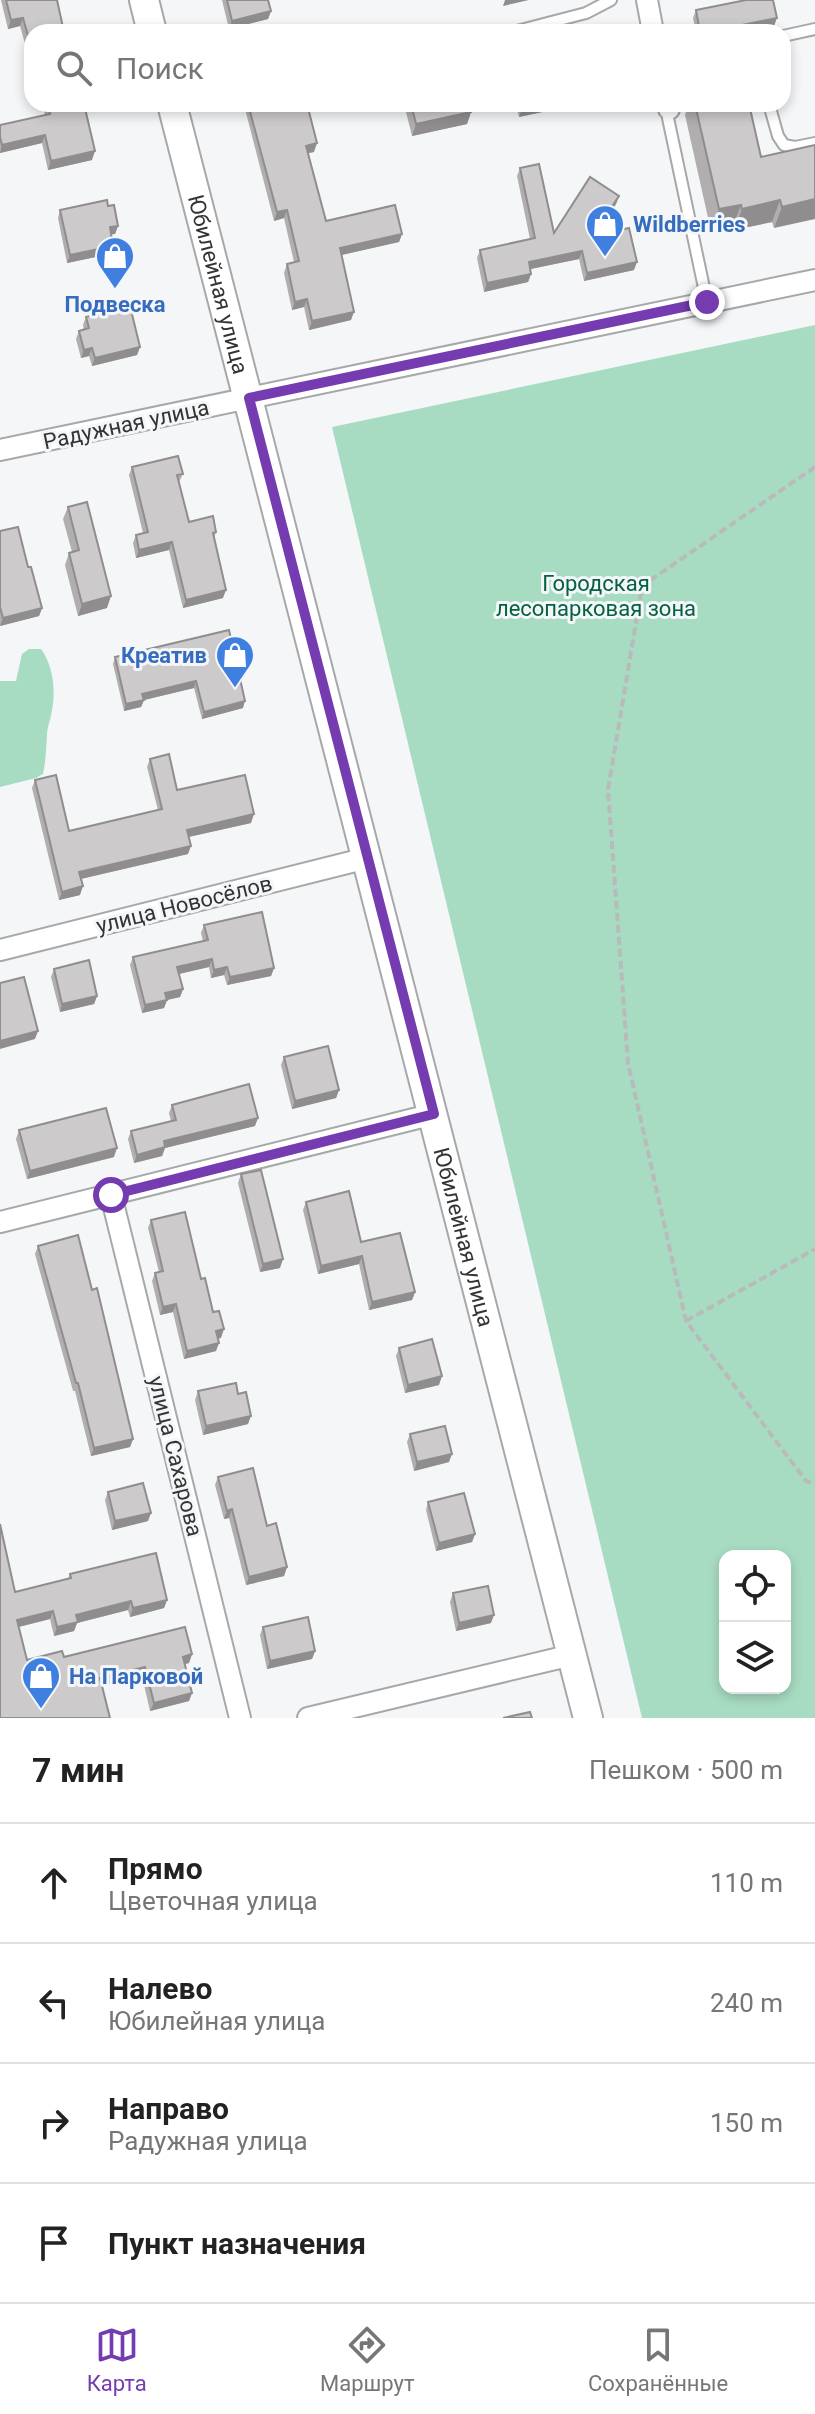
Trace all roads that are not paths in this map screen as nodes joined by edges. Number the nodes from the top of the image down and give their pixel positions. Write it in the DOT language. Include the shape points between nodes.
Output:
graph roads {
  1 [pos="144,0"];
  2 [pos="611,0"];
  3 [pos="647,0"];
  4 [pos="150,24"];
  5 [pos="544,24"];
  6 [pos="652,24"];
  7 [pos="815,29"];
  8 [pos="791,34"];
  9 [pos="174,112"];
  10 [pos="670,112"];
  11 [pos="771,112"];
  12 [pos="815,143"];
  13 [pos="815,280"];
  14 [pos="707,302"];
  15 [pos="249,398"];
  16 [pos="0,450"];
  17 [pos="367,858"];
  18 [pos="0,950"];
  19 [pos="434,1114"];
  20 [pos="111,1195"];
  21 [pos="0,1222"];
  22 [pos="572,1655"];
  23 [pos="240,1718"];
  24 [pos="308,1718"];
  25 [pos="588,1718"];
  1 -- 4 [label="street"];
  2 -- 5 [label="lane"];
  3 -- 6 [label="street"];
  7 -- 8 [label="lane"];
  9 -- 15 [label="street, Юбилейная улица"];
  10 -- 14 [label="lane"];
  11 -- 12 [label="lane" via="784,145"];
  13 -- 14 [label="street, Радужная улица"];
  14 -- 15 [label="street, Радужная улица"];
  15 -- 16 [label="street, Радужная улица"];
  15 -- 17 [label="street, Юбилейная улица"];
  17 -- 18 [label="street, улица Новосёлов"];
  17 -- 19 [label="street, Юбилейная улица"];
  19 -- 20 [label="street"];
  19 -- 22 [label="street, Юбилейная улица"];
  20 -- 21 [label="street"];
  20 -- 23 [label="street, улица Сахарова"];
  22 -- 24 [label="street"];
  22 -- 25 [label="street, Юбилейная улица"];
}
